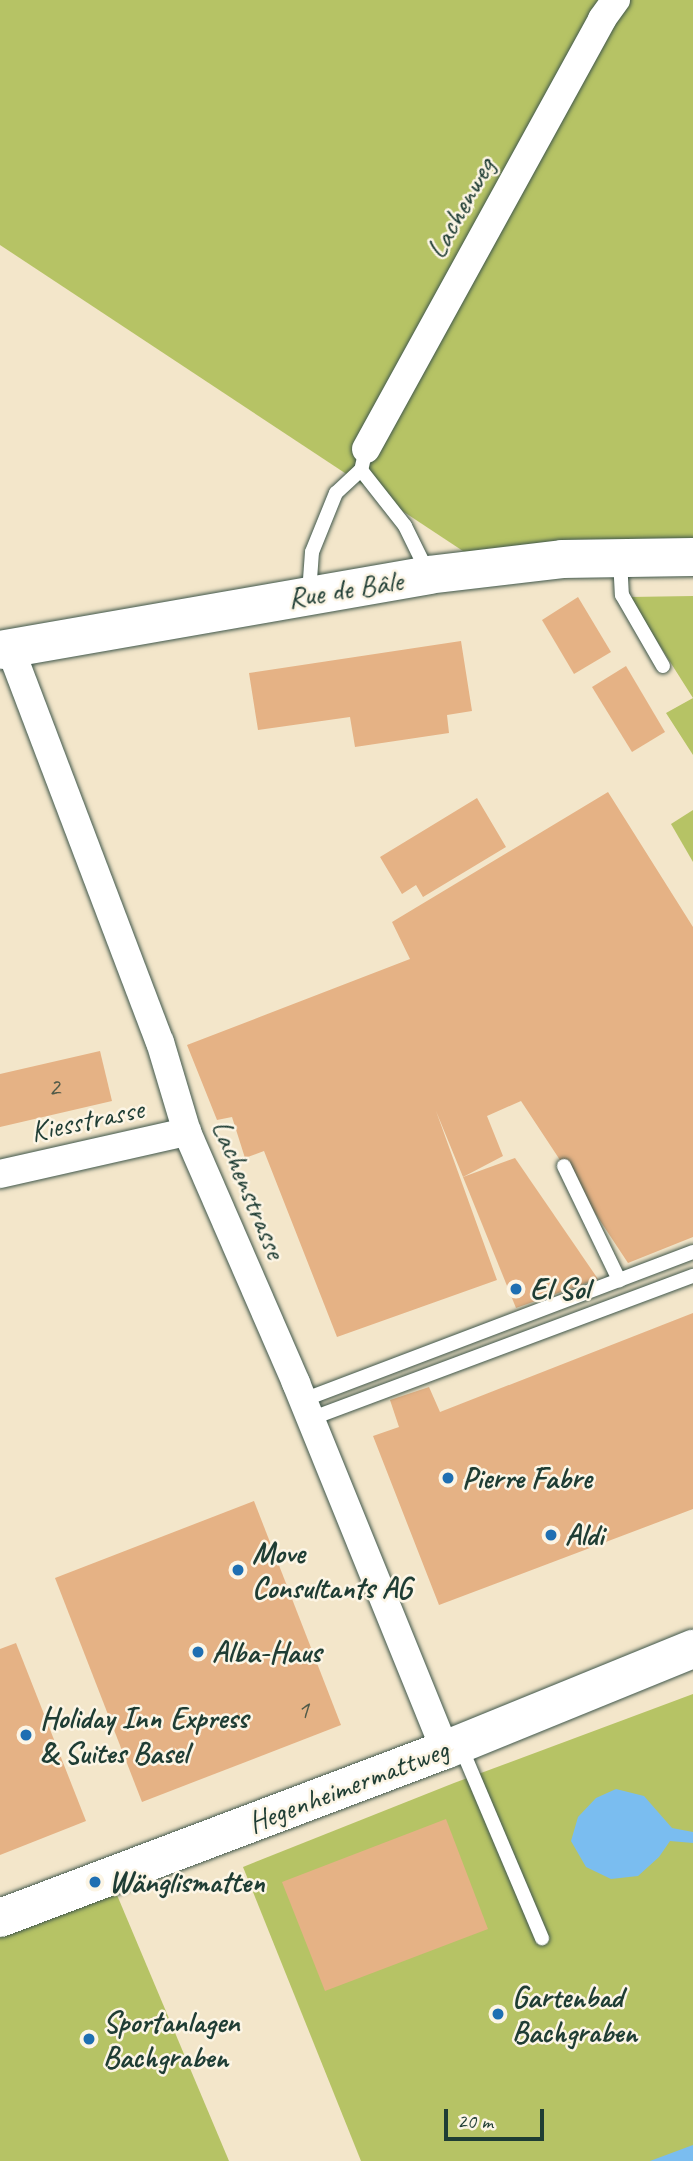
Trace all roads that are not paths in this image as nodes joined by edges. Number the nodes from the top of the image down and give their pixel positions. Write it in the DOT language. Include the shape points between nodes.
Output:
graph roads {
  1 [pos="616,0"];
  2 [pos="363,460"];
  3 [pos="693,557"];
  4 [pos="620,558"];
  5 [pos="428,575"];
  6 [pos="309,594"];
  7 [pos="5,649"];
  8 [pos="663,666"];
  9 [pos="187,1132"];
  10 [pos="564,1166"];
  11 [pos="0,1174"];
  12 [pos="693,1252"];
  13 [pos="693,1276"];
  14 [pos="619,1280"];
  15 [pos="307,1409"];
  16 [pos="693,1649"];
  17 [pos="452,1747"];
  18 [pos="0,1917"];
  19 [pos="542,1938"];
  1 -- 2 [label="street, Lachenweg"];
  2 -- 5 [label="lane" via="405,526"];
  2 -- 6 [label="lane" via="336,493 312,552"];
  3 -- 4 [label="street, Rue de Bâle"];
  4 -- 5 [label="street, Rue de Bâle" via="562,559"];
  4 -- 8 [label="lane" via="622,596"];
  5 -- 6 [label="street, Rue de Bâle"];
  6 -- 7 [label="street, Rue de Bâle"];
  7 -- 9 [label="street, Lachenstrasse" via="160,1042"];
  9 -- 11 [label="street, Kiesstrasse"];
  9 -- 15 [label="street, Lachenstrasse"];
  10 -- 14 [label="lane"];
  12 -- 14 [label="lane"];
  13 -- 15 [label="lane"];
  14 -- 15 [label="lane"];
  15 -- 17 [label="street, Lachenstrasse"];
  16 -- 17 [label="street, Hegenheimermattweg"];
  17 -- 18 [label="street, Hegenheimermattweg"];
  17 -- 19 [label="lane"];
}
